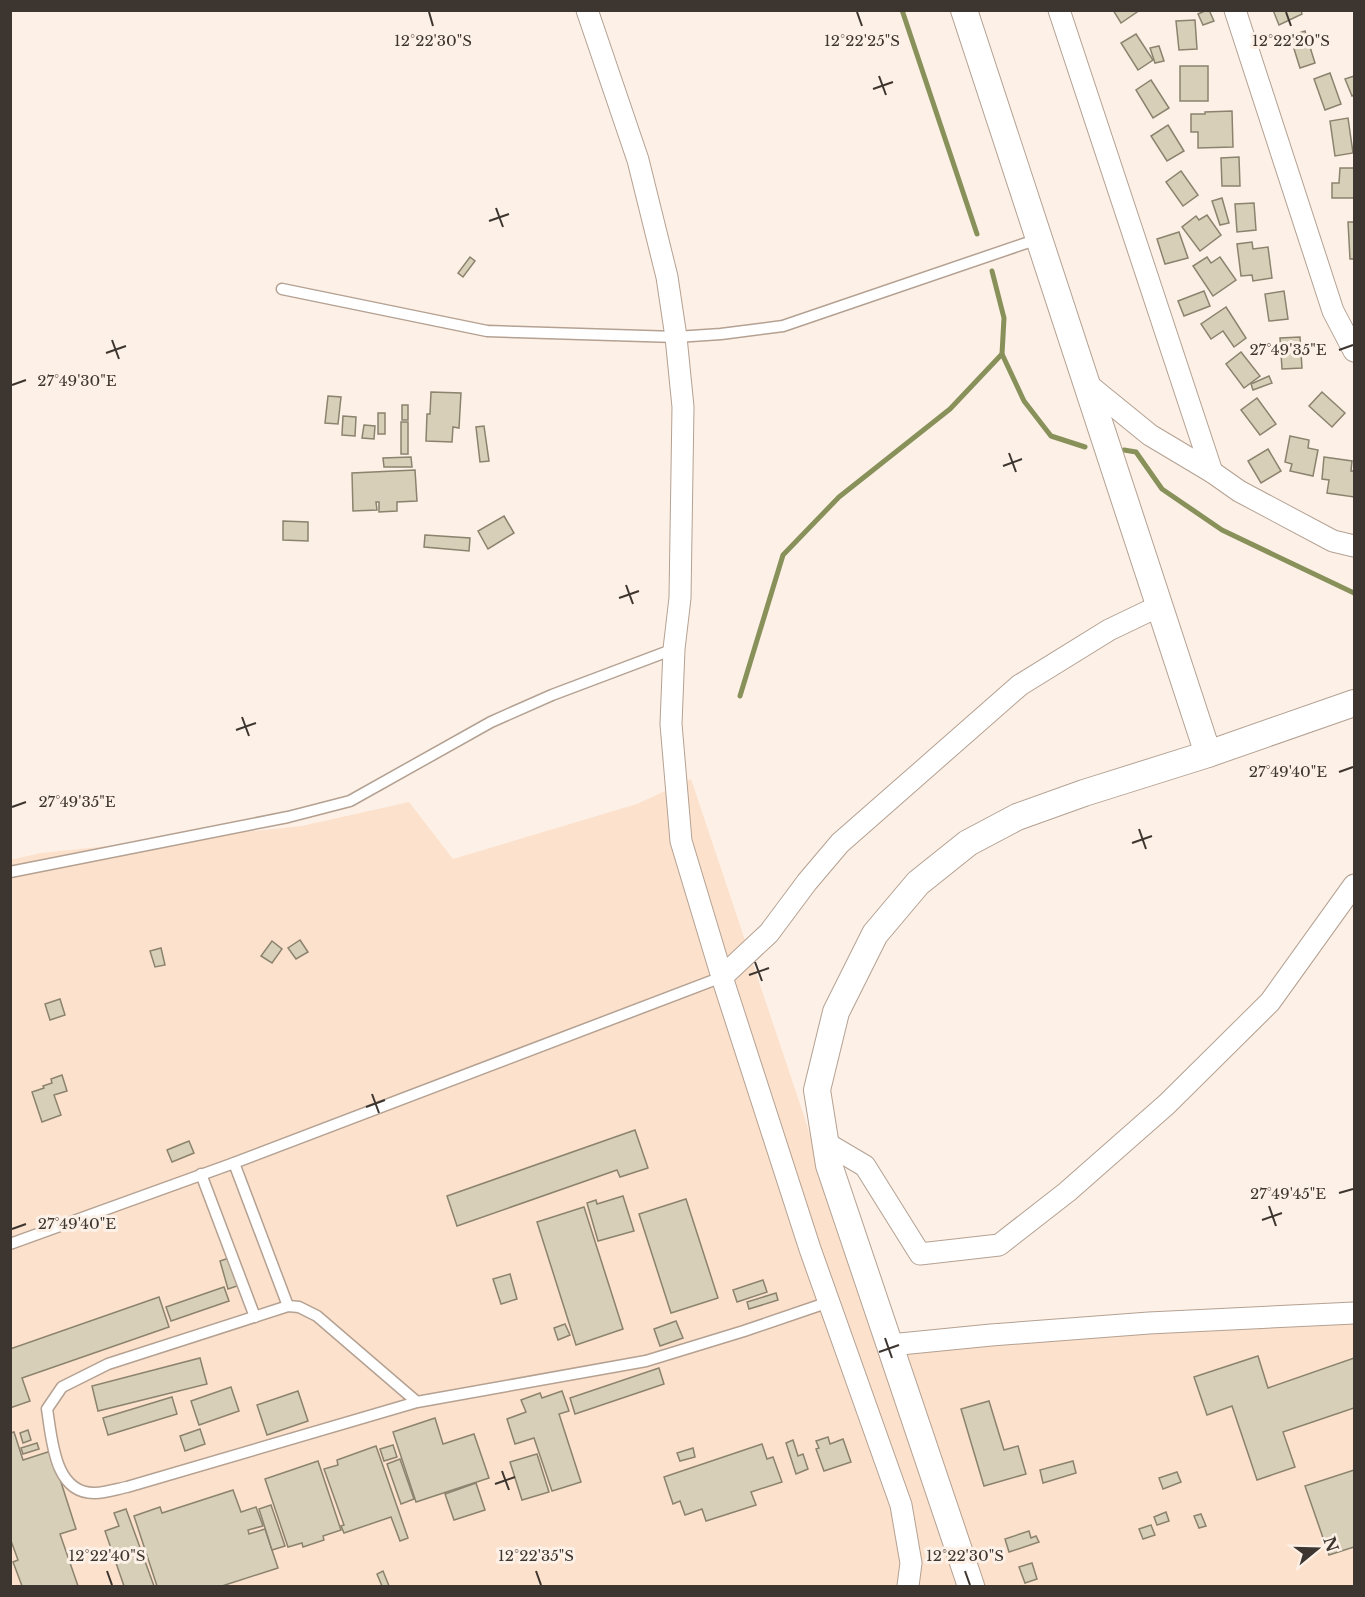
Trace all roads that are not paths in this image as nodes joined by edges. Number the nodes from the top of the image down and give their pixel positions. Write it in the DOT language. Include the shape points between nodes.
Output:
graph roads {
  1 [pos="587,10"];
  2 [pos="964,10"];
  3 [pos="1059,10"];
  4 [pos="1235,10"];
  5 [pos="1038,239"];
  6 [pos="282,288"];
  7 [pos="676,337"];
  8 [pos="1354,351"];
  9 [pos="1086,383"];
  10 [pos="1212,472"];
  11 [pos="1354,546"];
  12 [pos="1159,606"];
  13 [pos="674,650"];
  14 [pos="1354,703"];
  15 [pos="1208,754"];
  16 [pos="10,872"];
  17 [pos="1354,885"];
  18 [pos="722,978"];
  19 [pos="826,1143"];
  20 [pos="234,1163"];
  21 [pos="201,1174"];
  22 [pos="10,1244"];
  23 [pos="829,1302"];
  24 [pos="288,1306"];
  25 [pos="1354,1313"];
  26 [pos="255,1317"];
  27 [pos="890,1345"];
  28 [pos="417,1402"];
  29 [pos="908,1587"];
  30 [pos="971,1587"];
  1 -- 7 [label="street" via="638,160 667,277"];
  2 -- 5 [label="street"];
  3 -- 10 [label="street"];
  4 -- 8 [label="street" via="1333,311"];
  5 -- 7 [label="lane" via="783,326"];
  5 -- 9 [label="street"];
  6 -- 7 [label="lane" via="487,331"];
  7 -- 13 [label="street" via="682,407 680,598"];
  9 -- 10 [label="street" via="1150,435"];
  9 -- 12 [label="street"];
  10 -- 11 [label="street" via="1333,541"];
  12 -- 15 [label="street"];
  12 -- 18 [label="street" via="1109,630 1020,685 840,843 769,933"];
  13 -- 16 [label="lane" via="491,722 350,801"];
  13 -- 18 [label="street" via="671,724 681,841"];
  14 -- 15 [label="street"];
  15 -- 19 [label="street" via="1017,817 968,843 918,884 875,934 836,1012 817,1090"];
  17 -- 19 [label="street" via="1270,1002 1167,1104 1067,1192 999,1245 920,1254 865,1166"];
  18 -- 20 [label="lane"];
  18 -- 23 [label="street"];
  19 -- 27 [label="street" via="829,1165"];
  20 -- 21 [label="lane"];
  20 -- 24 [label="lane"];
  21 -- 22 [label="lane"];
  21 -- 26 [label="lane"];
  23 -- 28 [label="lane" via="646,1361"];
  23 -- 29 [label="street" via="901,1505 911,1563"];
  24 -- 26 [label="lane"];
  24 -- 28 [label="lane" via="317,1316"];
  25 -- 27 [label="street" via="1149,1323"];
  26 -- 28 [label="lane" via="108,1364 62,1387 47,1409 54,1455 63,1476 77,1491 95,1493 127,1487"];
  27 -- 30 [label="street"];
}
